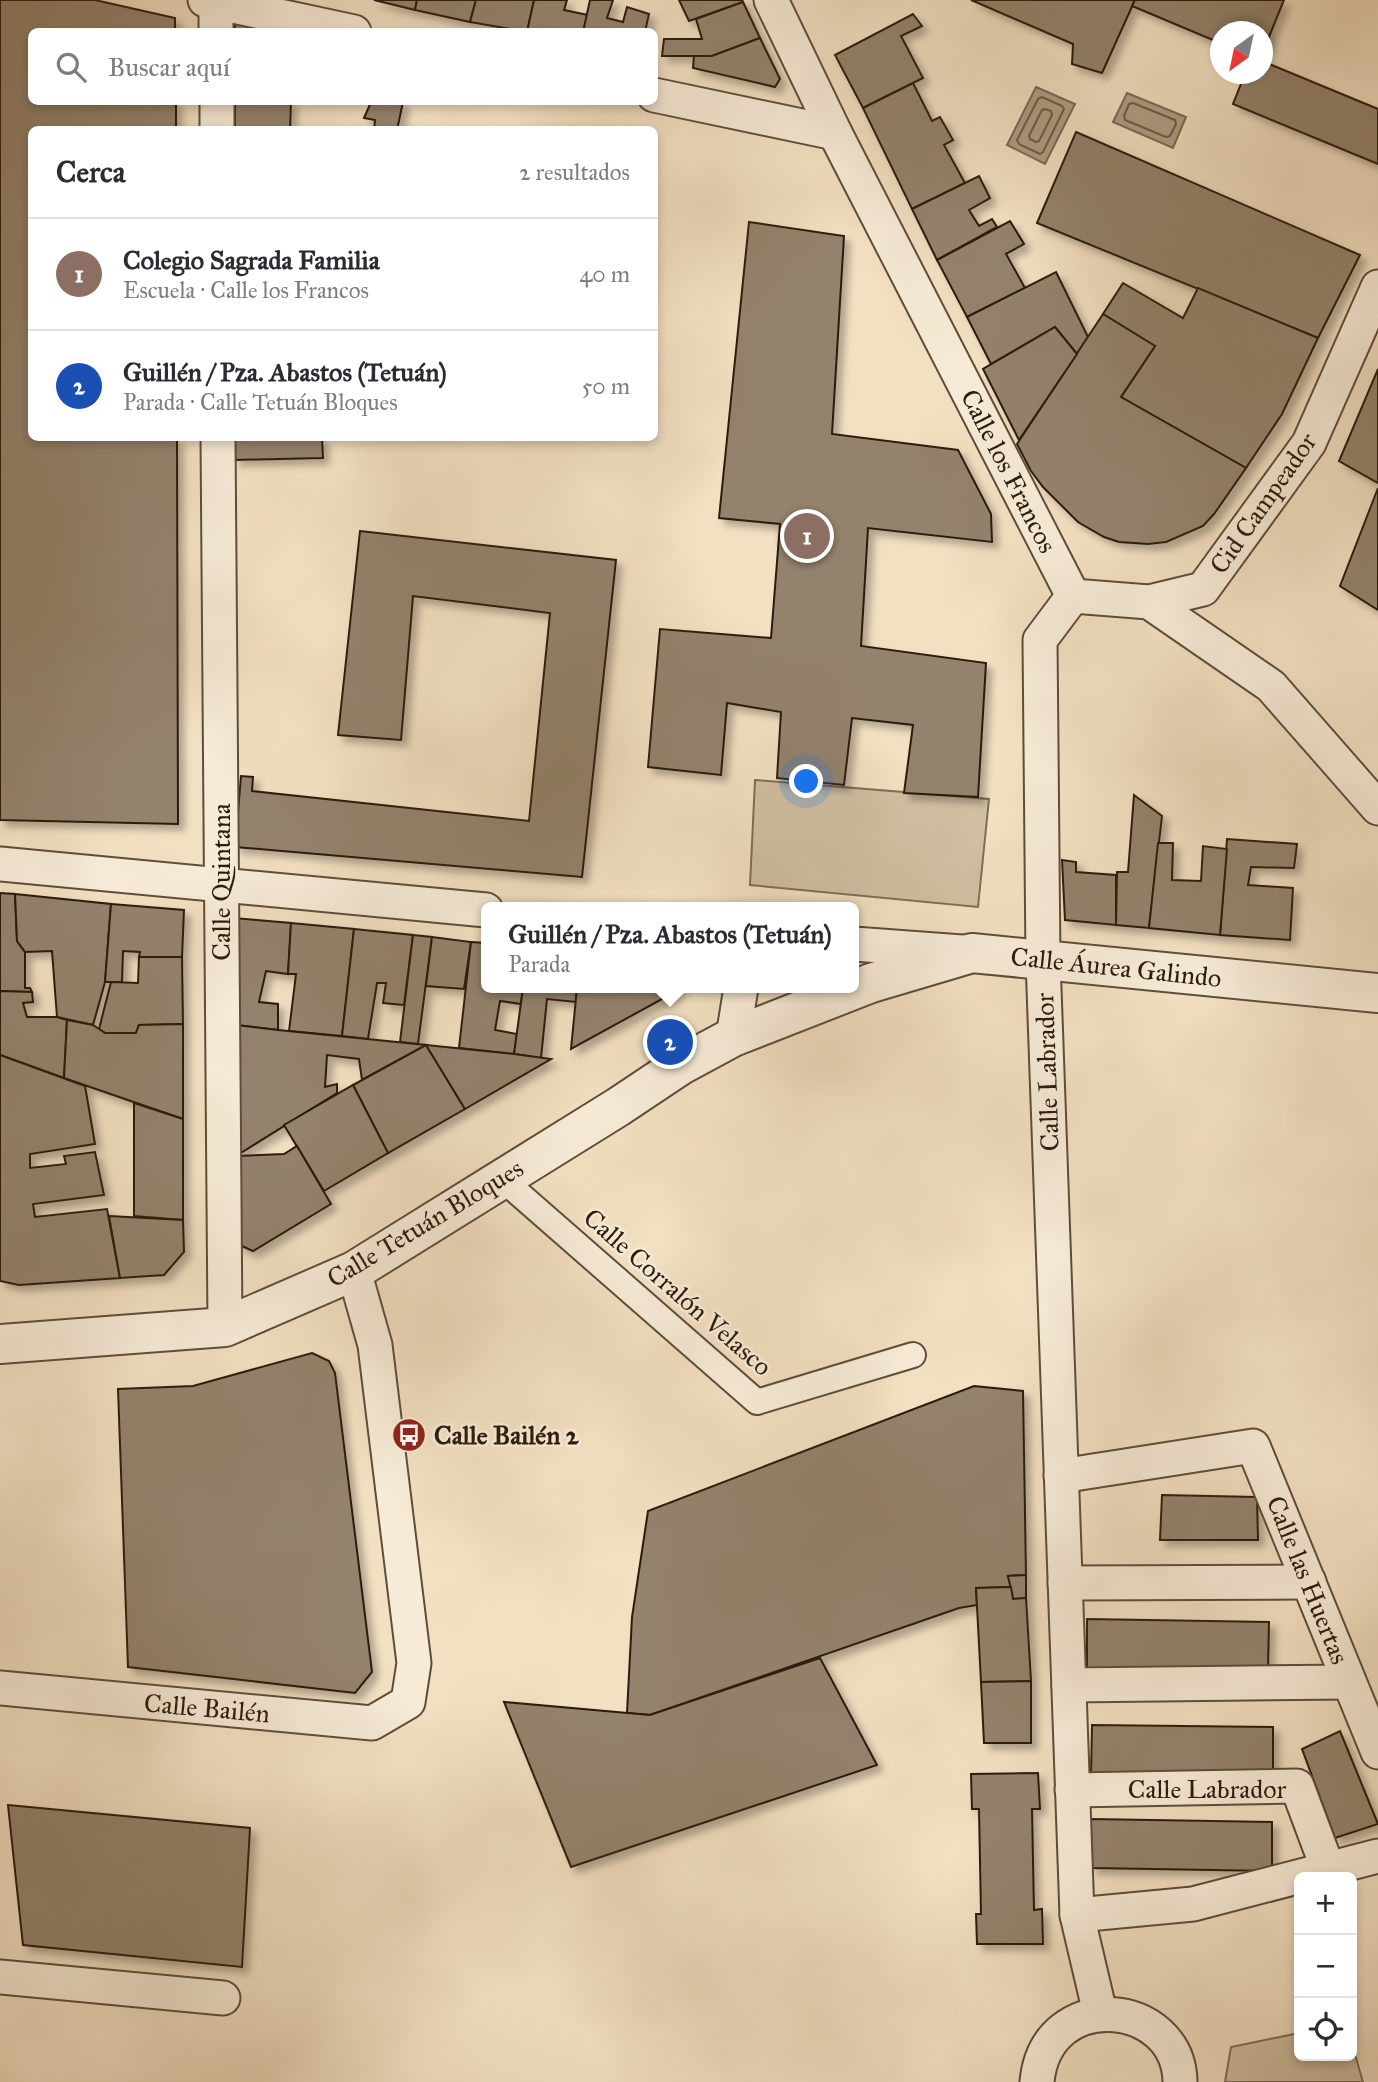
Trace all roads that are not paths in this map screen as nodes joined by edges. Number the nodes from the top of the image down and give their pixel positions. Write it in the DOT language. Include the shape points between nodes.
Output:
graph roads {
  1 [pos="771,0"];
  2 [pos="213,11"];
  3 [pos="327,28"];
  4 [pos="658,96"];
  5 [pos="217,105"];
  6 [pos="217,126"];
  7 [pos="835,133"];
  8 [pos="1377,294"];
  9 [pos="218,441"];
  10 [pos="1073,596"];
  11 [pos="1149,602"];
  12 [pos="1378,808"];
  13 [pos="0,864"];
  14 [pos="221,884"];
  15 [pos="481,910"];
  16 [pos="859,944"];
  17 [pos="972,953"];
  18 [pos="1042,960"];
  19 [pos="859,988"];
  20 [pos="740,993"];
  21 [pos="845,993"];
  22 [pos="1378,993"];
  23 [pos="733,1037"];
  24 [pos="500,1178"];
  25 [pos="354,1271"];
  26 [pos="225,1327"];
  27 [pos="0,1344"];
  28 [pos="913,1354"];
  29 [pos="1061,1476"];
  30 [pos="1309,1582"];
  31 [pos="1065,1583"];
  32 [pos="1349,1682"];
  33 [pos="1069,1685"];
  34 [pos="0,1688"];
  35 [pos="1378,1752"];
  36 [pos="1072,1790"];
  37 [pos="1378,1856"];
  38 [pos="1328,1869"];
  39 [pos="1077,1915"];
  40 [pos="0,1977"];
  41 [pos="223,1998"];
  42 [pos="1100,2013"];
  43 [pos="1037,2082"];
  44 [pos="1180,2082"];
  1 -- 7 [label="street, Calle los Francos"];
  2 -- 3 [label="street"];
  4 -- 7 [label="street"];
  5 -- 6 [label="street"];
  7 -- 10 [label="street, Calle los Francos"];
  8 -- 11 [label="street, Cid Campeador" via="1309,443 1203,589"];
  9 -- 14 [label="street, Calle Quintana"];
  10 -- 11 [label="street"];
  10 -- 18 [label="street, Calle Labrador" via="1040,640"];
  11 -- 12 [label="street" via="1271,686"];
  13 -- 14 [label="street"];
  14 -- 15 [label="street"];
  14 -- 26 [label="street, Calle Quintana"];
  16 -- 17 [label="street, Calle Áurea Galindo"];
  17 -- 18 [label="street, Calle Áurea Galindo"];
  17 -- 19 [label="street, Calle Tetuán Bloques"];
  18 -- 22 [label="street, Calle Áurea Galindo"];
  18 -- 29 [label="street, Calle Labrador"];
  20 -- 23 [label="street"];
  21 -- 23 [label="street, Calle Tetuán Bloques"];
  23 -- 24 [label="street, Calle Tetuán Bloques"];
  24 -- 25 [label="street, Calle Tetuán Bloques"];
  24 -- 28 [label="street, Calle Corralón Velasco" via="757,1402"];
  25 -- 26 [label="street, Calle Tetuán Bloques"];
  25 -- 34 [label="street, Calle Bailén" via="375,1345 414,1663 408,1702 372,1723"];
  26 -- 27 [label="street, Calle Tetuán Bloques"];
  29 -- 30 [label="street, Calle las Huertas" via="1253,1446"];
  29 -- 31 [label="street, Calle Labrador"];
  30 -- 31 [label="street"];
  30 -- 32 [label="street, Calle las Huertas"];
  31 -- 33 [label="street, Calle Labrador"];
  32 -- 33 [label="street"];
  32 -- 35 [label="street, Calle las Huertas"];
  33 -- 36 [label="street, Calle Labrador"];
  36 -- 38 [label="street, Calle Labrador" via="1297,1786"];
  36 -- 39 [label="street, Calle Labrador"];
  37 -- 38 [label="street"];
  38 -- 39 [label="street" via="1193,1904"];
  39 -- 42 [label="street, Calle Labrador"];
  40 -- 41 [label="street"];
  42 -- 43 [label="street" via="1073,2021 1052,2040 1038,2065"];
  42 -- 44 [label="street" via="1128,2016 1154,2029 1172,2051"];
}
